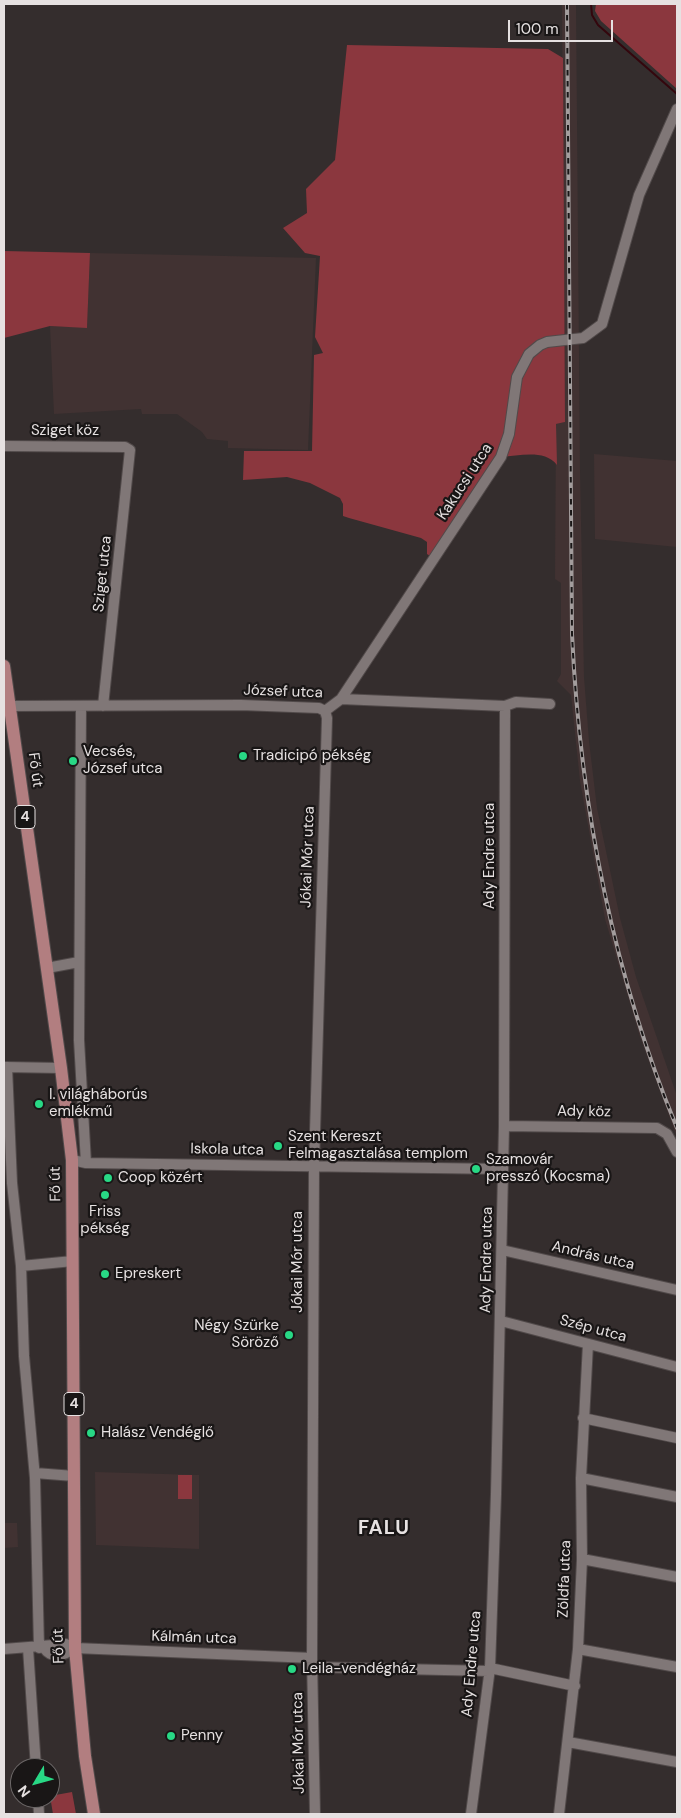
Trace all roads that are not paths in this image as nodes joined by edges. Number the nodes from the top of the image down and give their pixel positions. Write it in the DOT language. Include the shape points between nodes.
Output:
graph roads {
  1 [pos="677,109"];
  2 [pos="4,446"];
  3 [pos="125,446"];
  4 [pos="4,666"];
  5 [pos="341,699"];
  6 [pos="550,704"];
  7 [pos="9,706"];
  8 [pos="103,706"];
  9 [pos="505,706"];
  10 [pos="81,707"];
  11 [pos="325,711"];
  12 [pos="79,962"];
  13 [pos="47,968"];
  14 [pos="6,1067"];
  15 [pos="62,1072"];
  16 [pos="80,1075"];
  17 [pos="504,1126"];
  18 [pos="677,1152"];
  19 [pos="72,1160"];
  20 [pos="86,1163"];
  21 [pos="314,1166"];
  22 [pos="502,1169"];
  23 [pos="502,1250"];
  24 [pos="73,1261"];
  25 [pos="21,1266"];
  26 [pos="677,1290"];
  27 [pos="500,1320"];
  28 [pos="588,1344"];
  29 [pos="677,1367"];
  30 [pos="583,1418"];
  31 [pos="677,1438"];
  32 [pos="35,1473"];
  33 [pos="74,1476"];
  34 [pos="581,1478"];
  35 [pos="677,1497"];
  36 [pos="582,1559"];
  37 [pos="677,1577"];
  38 [pos="37,1648"];
  39 [pos="75,1648"];
  40 [pos="4,1649"];
  41 [pos="578,1649"];
  42 [pos="312,1662"];
  43 [pos="677,1667"];
  44 [pos="490,1669"];
  45 [pos="575,1686"];
  46 [pos="568,1742"];
  47 [pos="36,1758"];
  48 [pos="677,1762"];
  49 [pos="94,1814"];
  50 [pos="315,1814"];
  51 [pos="471,1814"];
  52 [pos="560,1814"];
  1 -- 5 [label="street, Kakucsi utca" via="639,195 602,324 583,338 547,342 529,354 517,377 510,434 501,457"];
  2 -- 3 [label="street, Sziget köz"];
  3 -- 8 [label="street, Sziget utca" via="131,456"];
  4 -- 7 [label="main road, Fő út / 4"];
  5 -- 9 [label="street, József utca"];
  5 -- 11 [label="street, József utca"];
  6 -- 9 [label="street, József utca" via="516,702"];
  7 -- 10 [label="street, József utca"];
  7 -- 13 [label="main road, Fő út / 4"];
  8 -- 10 [label="street, József utca"];
  8 -- 11 [label="street, József utca" via="241,705"];
  9 -- 17 [label="street, Ady Endre utca"];
  10 -- 12 [label="street, Fő út"];
  11 -- 21 [label="street, Jókai Mór utca"];
  12 -- 13 [label="street"];
  12 -- 16 [label="street, Fő út"];
  13 -- 15 [label="main road, Fő út / 4"];
  14 -- 15 [label="street"];
  14 -- 25 [label="street, Fő út" via="12,1183"];
  15 -- 16 [label="street"];
  15 -- 19 [label="main road, Fő út / 4"];
  16 -- 20 [label="street, Fő út" via="84,1091"];
  17 -- 18 [label="street, Ady köz" via="657,1128 663,1130"];
  17 -- 22 [label="street, Ady Endre utca"];
  19 -- 20 [label="street, Iskola utca"];
  19 -- 24 [label="main road, Fő út / 4"];
  20 -- 21 [label="street, Iskola utca"];
  21 -- 22 [label="street, Iskola utca"];
  21 -- 42 [label="street, Jókai Mór utca"];
  22 -- 23 [label="street, Ady Endre utca"];
  23 -- 26 [label="street, András utca"];
  23 -- 27 [label="street, Ady Endre utca"];
  24 -- 25 [label="street"];
  24 -- 33 [label="main road, Fő út / 4"];
  25 -- 32 [label="street, Fő út" via="24,1356"];
  27 -- 28 [label="street, Szép utca"];
  27 -- 44 [label="street, Ady Endre utca"];
  28 -- 29 [label="street, Szép utca"];
  28 -- 30 [label="street, Zöldfa utca"];
  30 -- 31 [label="street"];
  30 -- 34 [label="street, Zöldfa utca"];
  32 -- 33 [label="street"];
  32 -- 38 [label="street, Fő út"];
  33 -- 39 [label="main road, Fő út / 4"];
  34 -- 35 [label="street"];
  34 -- 36 [label="street, Zöldfa utca"];
  36 -- 37 [label="street"];
  36 -- 41 [label="street, Zöldfa utca"];
  38 -- 39 [label="street, Kálmán utca" via="65,1655"];
  38 -- 40 [label="street"];
  38 -- 47 [label="street, Fő út"];
  39 -- 42 [label="street, Kálmán utca"];
  39 -- 49 [label="main road, Fő út / 4"];
  41 -- 43 [label="street"];
  41 -- 45 [label="street, Zöldfa utca"];
  42 -- 44 [label="street, Kálmán utca"];
  42 -- 50 [label="street, Jókai Mór utca"];
  44 -- 45 [label="street, Kálmán utca"];
  44 -- 51 [label="street, Ady Endre utca"];
  45 -- 46 [label="street, Zöldfa utca"];
  46 -- 48 [label="street"];
  46 -- 52 [label="street, Zöldfa utca"];
}
